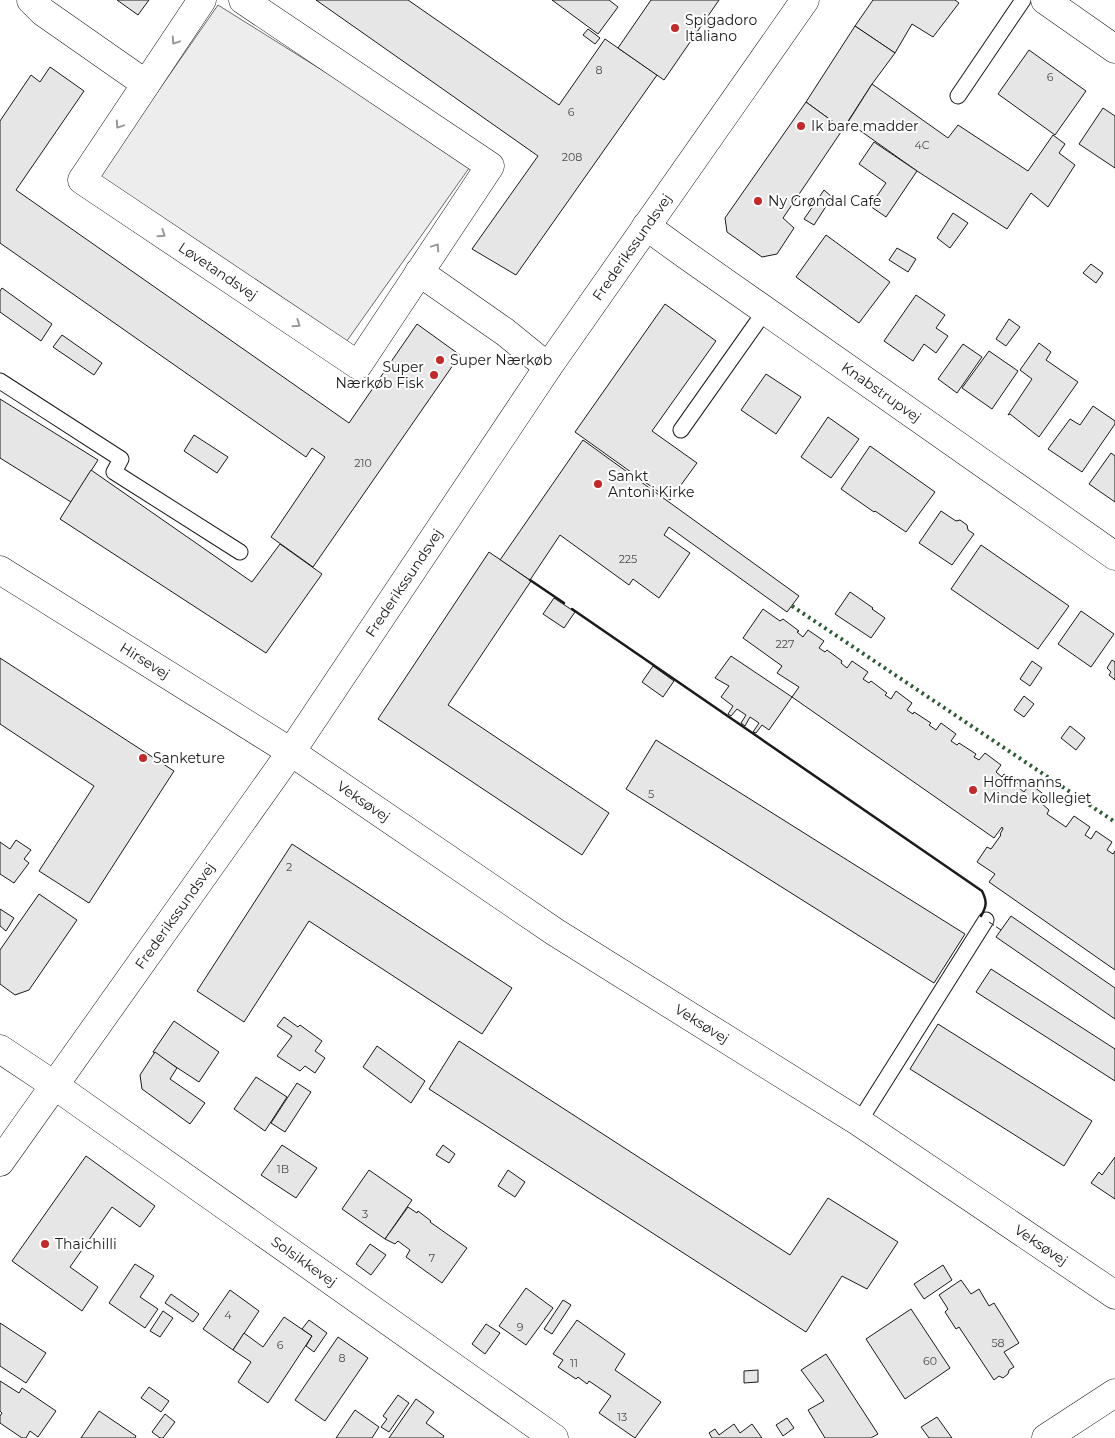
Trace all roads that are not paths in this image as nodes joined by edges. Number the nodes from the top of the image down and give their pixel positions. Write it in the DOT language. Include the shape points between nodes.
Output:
graph roads {
  1 [pos="31,0"];
  2 [pos="202,0"];
  3 [pos="243,0"];
  4 [pos="805,0"];
  5 [pos="1023,0"];
  6 [pos="1046,0"];
  7 [pos="1115,49"];
  8 [pos="146,84"];
  9 [pos="958,96"];
  10 [pos="646,226"];
  11 [pos="420,272"];
  12 [pos="765,311"];
  13 [pos="548,367"];
  14 [pos="0,381"];
  15 [pos="681,430"];
  16 [pos="240,552"];
  17 [pos="1115,556"];
  18 [pos="0,570"];
  19 [pos="291,752"];
  20 [pos="986,920"];
  21 [pos="0,1049"];
  22 [pos="54,1085"];
  23 [pos="859,1122"];
  24 [pos="0,1162"];
  25 [pos="1115,1295"];
  26 [pos="1115,1392"];
  27 [pos="554,1438"];
  28 [pos="1046,1438"];
  1 -- 8 [label="street" via="43,12"];
  2 -- 8 [label="street, Løvetandsvej, one-way"];
  11 -- 3 [label="street, Løvetandsvej, one-way" via="490,166"];
  4 -- 10 [label="street, Frederikssundsvej"];
  5 -- 9 [label="lane"];
  6 -- 7 [label="street"];
  8 -- 11 [label="street, Løvetandsvej, one-way" via="82,180 358,365"];
  10 -- 12 [label="street, Knabstrupvej"];
  10 -- 13 [label="street, Frederikssundsvej"];
  11 -- 13 [label="street" via="506,332"];
  12 -- 15 [label="lane"];
  12 -- 17 [label="street, Knabstrupvej"];
  13 -- 19 [label="street, Frederikssundsvej"];
  14 -- 16 [label="lane" via="121,459 114,472"];
  18 -- 19 [label="street, Hirsevej"];
  19 -- 22 [label="street, Frederikssundsvej"];
  19 -- 23 [label="street, Veksøvej" via="555,932"];
  20 -- 23 [label="lane"];
  21 -- 22 [label="street, Solsikkevej"];
  22 -- 24 [label="street, Frederikssundsvej"];
  22 -- 27 [label="street, Solsikkevej"];
  23 -- 25 [label="street, Veksøvej"];
  26 -- 28 [label="street"];
}
